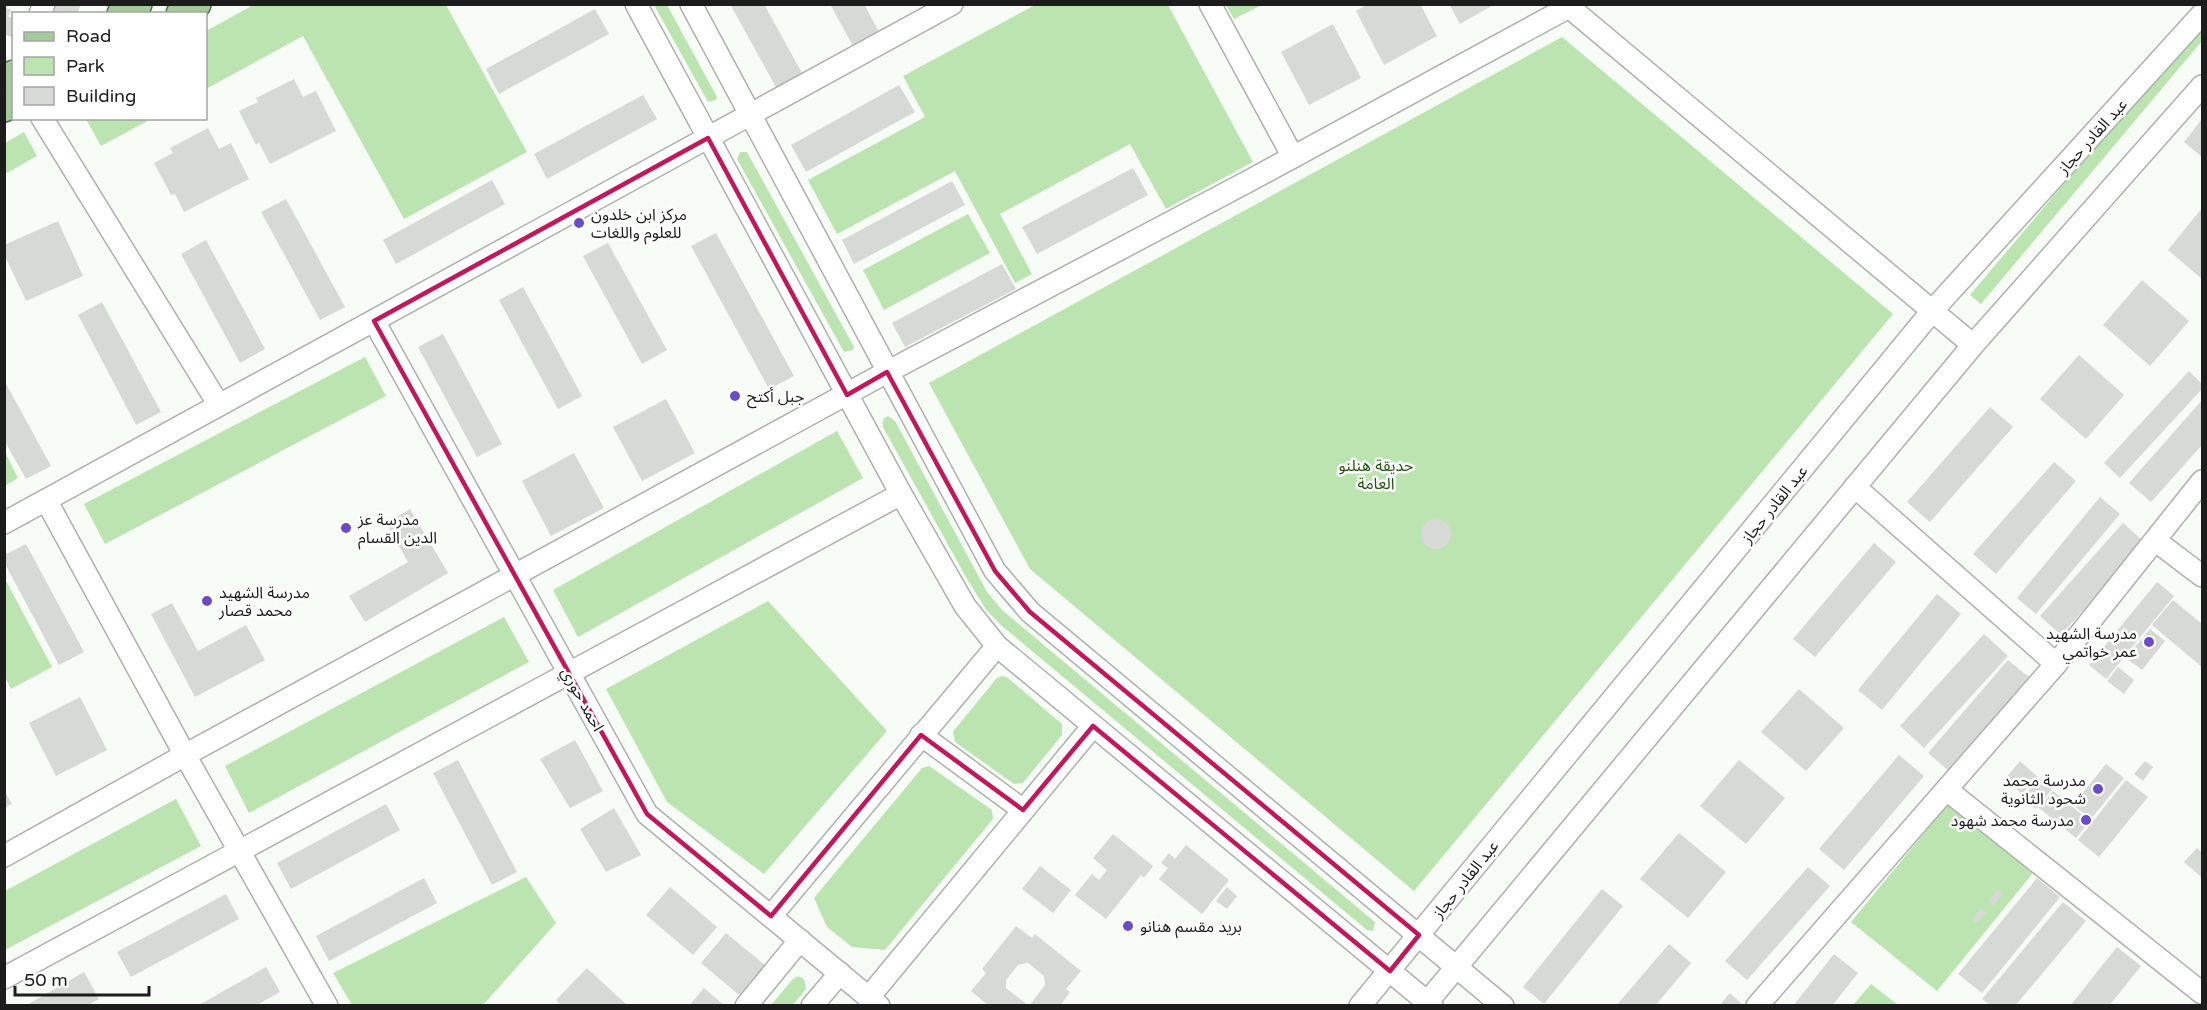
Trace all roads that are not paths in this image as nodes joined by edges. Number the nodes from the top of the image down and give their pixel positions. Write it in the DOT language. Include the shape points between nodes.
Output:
graph roads {
  1 [pos="138,4"];
  2 [pos="197,4"];
  3 [pos="636,4"];
  4 [pos="691,4"];
  5 [pos="952,4"];
  6 [pos="1210,4"];
  7 [pos="1569,5"];
  8 [pos="125,12"];
  9 [pos="183,12"];
  10 [pos="2202,14"];
  11 [pos="2202,86"];
  12 [pos="750,115"];
  13 [pos="43,120"];
  14 [pos="708,138"];
  15 [pos="1293,158"];
  16 [pos="1934,310"];
  17 [pos="374,321"];
  18 [pos="1973,345"];
  19 [pos="887,372"];
  20 [pos="847,395"];
  21 [pos="219,405"];
  22 [pos="2202,481"];
  23 [pos="1855,487"];
  24 [pos="901,494"];
  25 [pos="46,500"];
  26 [pos="4,523"];
  27 [pos="2156,541"];
  28 [pos="515,575"];
  29 [pos="2202,576"];
  30 [pos="997,646"];
  31 [pos="2056,664"];
  32 [pos="569,673"];
  33 [pos="1093,726"];
  34 [pos="921,735"];
  35 [pos="184,755"];
  36 [pos="1947,790"];
  37 [pos="1023,810"];
  38 [pos="239,852"];
  39 [pos="4,856"];
  40 [pos="771,916"];
  41 [pos="1419,935"];
  42 [pos="800,940"];
  43 [pos="1457,967"];
  44 [pos="1390,971"];
  45 [pos="840,973"];
  46 [pos="4,978"];
  47 [pos="2202,993"];
  48 [pos="874,1001"];
  49 [pos="1428,1004"];
  50 [pos="327,1005"];
  51 [pos="746,1005"];
  52 [pos="812,1005"];
  53 [pos="1360,1005"];
  54 [pos="1503,1005"];
  55 [pos="1757,1005"];
  1 -- 8 [label="main road"];
  2 -- 9 [label="main road"];
  3 -- 14 [label="street"];
  4 -- 12 [label="street"];
  5 -- 12 [label="street"];
  6 -- 15 [label="street"];
  7 -- 15 [label="street"];
  7 -- 16 [label="street"];
  10 -- 16 [label="street, عبد القادر حجاز"];
  11 -- 18 [label="street"];
  12 -- 14 [label="street"];
  12 -- 19 [label="street"];
  13 -- 21 [label="street"];
  14 -- 17 [label="street"];
  14 -- 20 [label="street"];
  15 -- 19 [label="street"];
  16 -- 18 [label="street"];
  16 -- 41 [label="street, عبد القادر حجاز"];
  17 -- 21 [label="street"];
  17 -- 28 [label="street, احمد حوري"];
  18 -- 23 [label="street"];
  19 -- 20 [label="street"];
  19 -- 41 [label="street" via="995,571 1030,612"];
  20 -- 24 [label="street"];
  20 -- 28 [label="street"];
  21 -- 25 [label="street"];
  22 -- 27 [label="street"];
  23 -- 31 [label="street"];
  23 -- 43 [label="street"];
  24 -- 30 [label="street" via="964,606"];
  24 -- 32 [label="street"];
  25 -- 26 [label="street"];
  25 -- 35 [label="street"];
  27 -- 29 [label="street"];
  27 -- 31 [label="street"];
  28 -- 32 [label="street, احمد حوري"];
  28 -- 35 [label="street"];
  30 -- 33 [label="street"];
  30 -- 34 [label="street"];
  31 -- 36 [label="street"];
  32 -- 38 [label="street"];
  32 -- 40 [label="street, احمد حوري" via="647,814"];
  33 -- 37 [label="street"];
  33 -- 44 [label="street"];
  34 -- 37 [label="street"];
  34 -- 40 [label="street"];
  35 -- 38 [label="street"];
  35 -- 39 [label="street"];
  36 -- 47 [label="street"];
  36 -- 55 [label="street"];
  37 -- 48 [label="street"];
  38 -- 46 [label="street"];
  38 -- 50 [label="street"];
  40 -- 42 [label="street, احمد حوري"];
  41 -- 43 [label="street"];
  41 -- 44 [label="street, عبد القادر حجاز"];
  42 -- 45 [label="street, احمد حوري"];
  42 -- 51 [label="street"];
  43 -- 49 [label="street"];
  43 -- 54 [label="street"];
  44 -- 49 [label="street"];
  44 -- 53 [label="street, عبد القادر حجاز"];
  45 -- 48 [label="street, احمد حوري"];
  45 -- 52 [label="street"];
}
